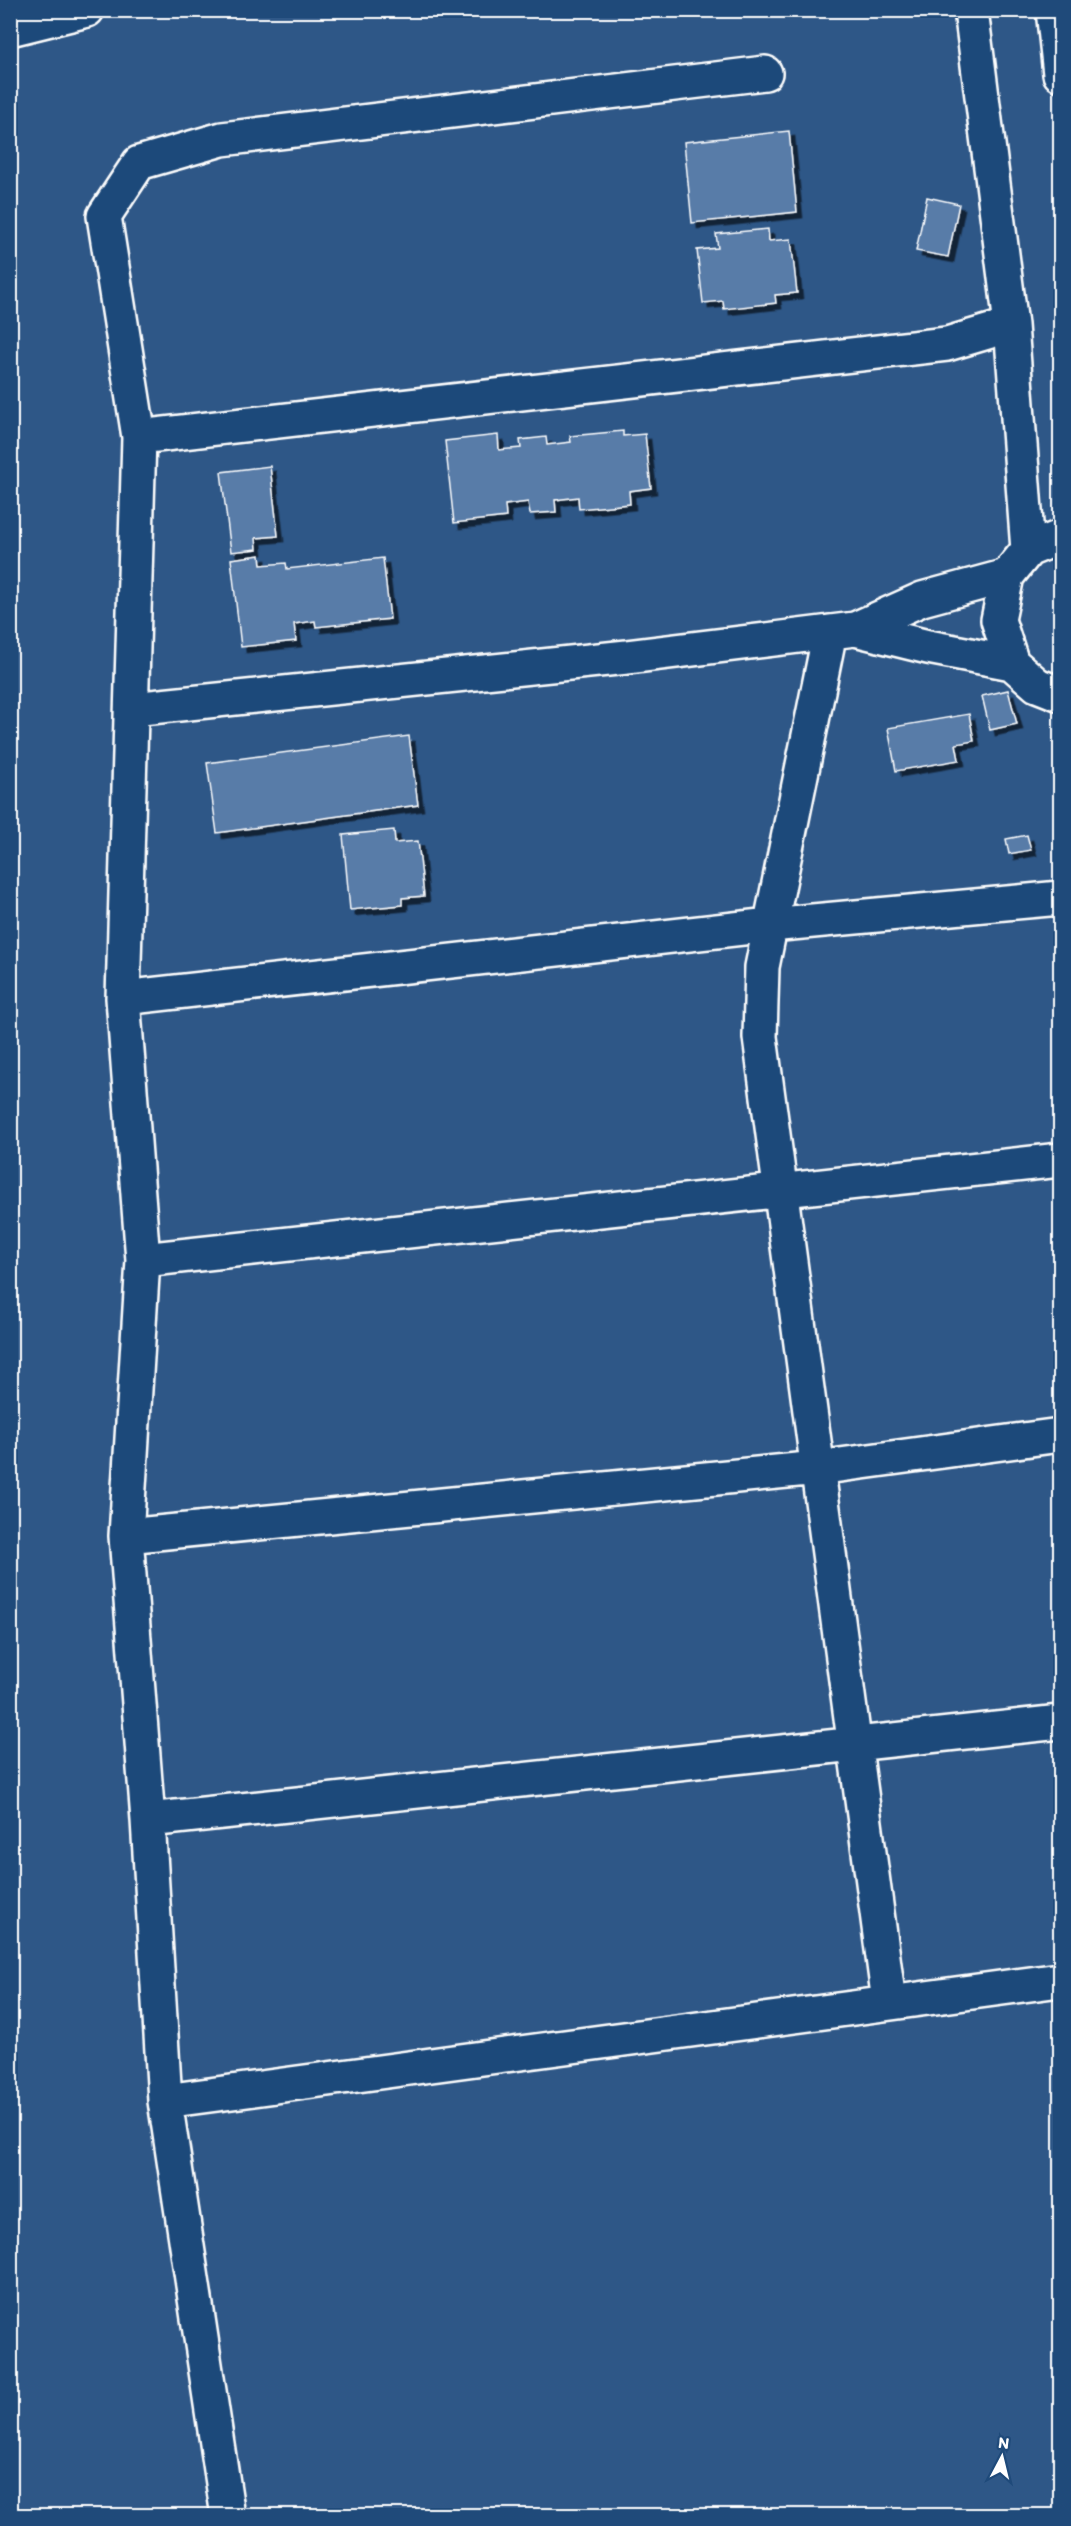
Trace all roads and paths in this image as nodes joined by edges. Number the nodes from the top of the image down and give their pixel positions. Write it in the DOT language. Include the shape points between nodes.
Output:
graph roads {
  1 [pos="87,10"];
  2 [pos="971,10"];
  3 [pos="1053,10"];
  4 [pos="10,29"];
  5 [pos="765,72"];
  6 [pos="1060,74"];
  7 [pos="1011,325"];
  8 [pos="139,437"];
  9 [pos="1060,537"];
  10 [pos="1028,550"];
  11 [pos="1007,576"];
  12 [pos="842,630"];
  13 [pos="1012,663"];
  14 [pos="1060,694"];
  15 [pos="132,709"];
  16 [pos="1060,898"];
  17 [pos="770,925"];
  18 [pos="123,998"];
  19 [pos="1060,1160"];
  20 [pos="780,1190"];
  21 [pos="143,1260"];
  22 [pos="1060,1435"];
  23 [pos="818,1468"];
  24 [pos="126,1536"];
  25 [pos="1060,1722"];
  26 [pos="854,1745"];
  27 [pos="148,1820"];
  28 [pos="1060,1980"];
  29 [pos="889,2002"];
  30 [pos="165,2101"];
  31 [pos="228,2516"];
  1 -- 4 [label="street"];
  2 -- 7 [label="street"];
  3 -- 6 [label="street"];
  5 -- 8 [label="street" via="222,139 139,164 104,216"];
  7 -- 8 [label="street" via="947,344"];
  7 -- 10 [label="street"];
  8 -- 15 [label="street"];
  9 -- 10 [label="street"];
  10 -- 11 [label="street"];
  11 -- 12 [label="street" via="922,599"];
  11 -- 13 [label="street" via="998,620"];
  12 -- 13 [label="street"];
  12 -- 15 [label="street" via="627,657"];
  12 -- 17 [label="street"];
  13 -- 14 [label="street" via="1036,685"];
  15 -- 18 [label="street"];
  16 -- 17 [label="street"];
  17 -- 18 [label="street"];
  17 -- 20 [label="street" via="762,967 760,1037"];
  18 -- 21 [label="street"];
  19 -- 20 [label="street"];
  20 -- 21 [label="street"];
  20 -- 23 [label="street"];
  21 -- 24 [label="street"];
  22 -- 23 [label="street"];
  23 -- 24 [label="street"];
  23 -- 26 [label="street"];
  24 -- 27 [label="street"];
  25 -- 26 [label="street"];
  26 -- 27 [label="street"];
  26 -- 29 [label="street"];
  27 -- 30 [label="street"];
  28 -- 29 [label="street"];
  29 -- 30 [label="street"];
  30 -- 31 [label="street"];
}
